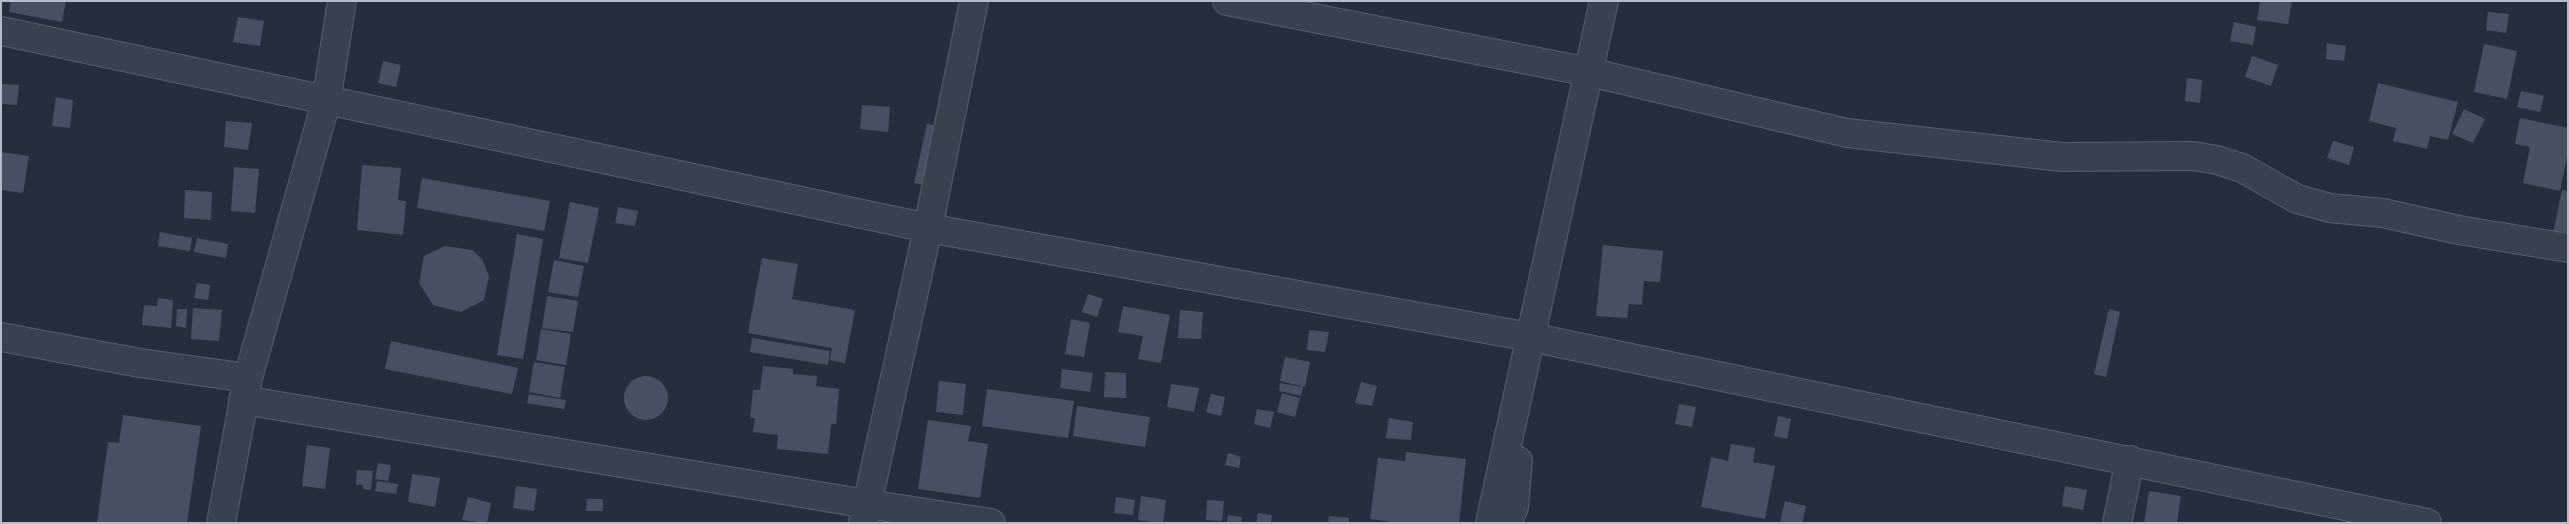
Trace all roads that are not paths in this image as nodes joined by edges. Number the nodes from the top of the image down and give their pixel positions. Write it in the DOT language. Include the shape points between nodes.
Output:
graph roads {
  1 [pos="342,1"];
  2 [pos="974,1"];
  3 [pos="1227,1"];
  4 [pos="1604,1"];
  5 [pos="1,31"];
  6 [pos="1589,72"];
  7 [pos="326,102"];
  8 [pos="928,228"];
  9 [pos="2568,248"];
  10 [pos="1,337"];
  11 [pos="1530,337"];
  12 [pos="246,389"];
  13 [pos="2130,460"];
  14 [pos="865,514"];
  15 [pos="220,523"];
  16 [pos="991,523"];
  17 [pos="1490,523"];
  18 [pos="1508,523"];
  19 [pos="2117,523"];
  20 [pos="2427,523"];
  1 -- 7 [label="street"];
  2 -- 8 [label="street"];
  3 -- 6 [label="street"];
  4 -- 6 [label="street"];
  5 -- 7 [label="street"];
  6 -- 9 [label="street" via="1847,133 2062,157 2193,156 2217,160 2242,168 2297,199 2330,208 2383,213 2459,230"];
  6 -- 11 [label="street"];
  7 -- 8 [label="street"];
  7 -- 12 [label="street"];
  8 -- 11 [label="street"];
  8 -- 14 [label="street"];
  10 -- 12 [label="street" via="140,363"];
  11 -- 13 [label="street"];
  11 -- 17 [label="street"];
  11 -- 18 [label="street" via="1514,507"];
  12 -- 14 [label="street"];
  12 -- 15 [label="street"];
  13 -- 19 [label="street"];
  13 -- 20 [label="street"];
  14 -- 16 [label="street"];
}
